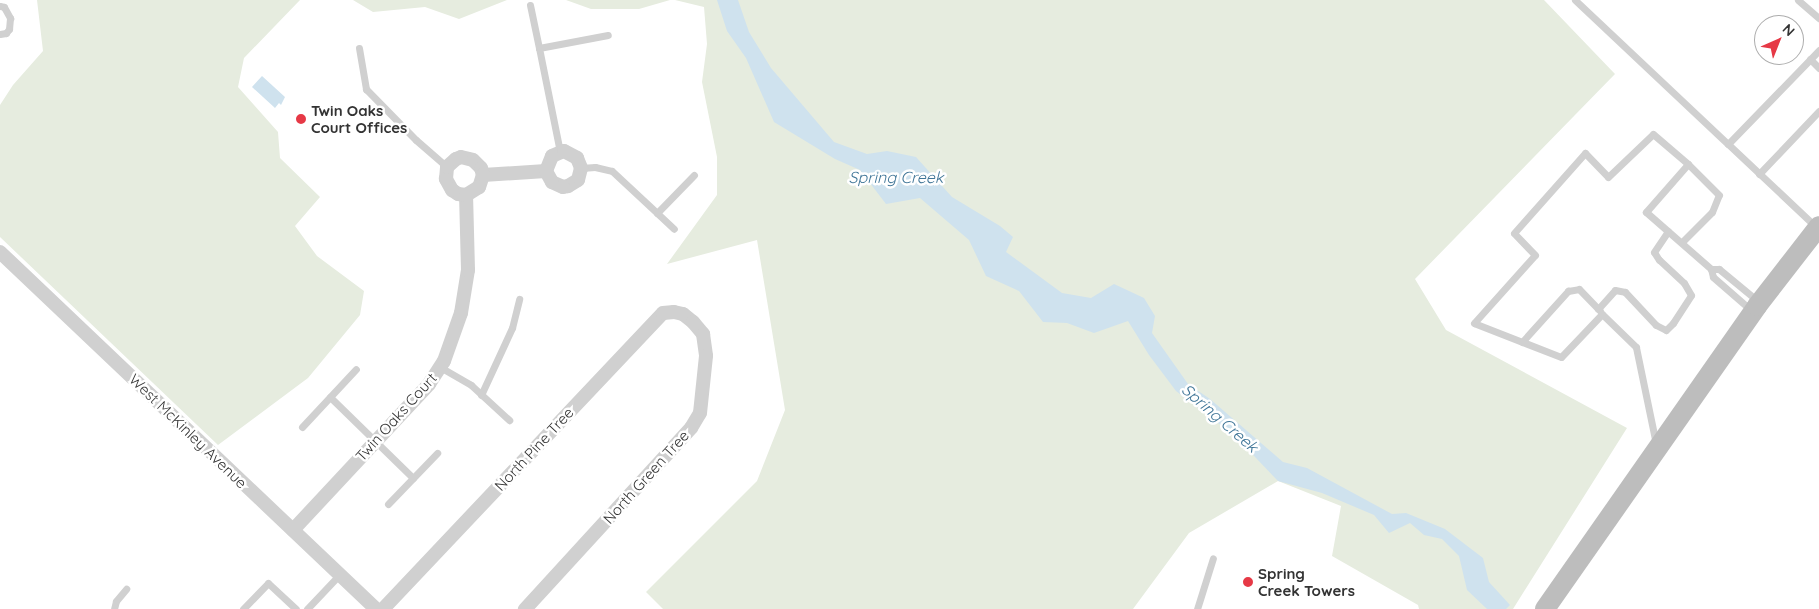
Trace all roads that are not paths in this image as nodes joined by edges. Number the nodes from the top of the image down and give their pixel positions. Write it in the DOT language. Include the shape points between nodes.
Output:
graph roads {
  1 [pos="1575,0"];
  2 [pos="1798,0"];
  3 [pos="530,5"];
  4 [pos="0,6"];
  5 [pos="1819,18"];
  6 [pos="0,34"];
  7 [pos="608,36"];
  8 [pos="359,48"];
  9 [pos="539,48"];
  10 [pos="1819,50"];
  11 [pos="1810,59"];
  12 [pos="1819,68"];
  13 [pos="1819,111"];
  14 [pos="1728,144"];
  15 [pos="560,152"];
  16 [pos="1688,164"];
  17 [pos="447,167"];
  18 [pos="581,168"];
  19 [pos="546,171"];
  20 [pos="1760,174"];
  21 [pos="483,175"];
  22 [pos="694,175"];
  23 [pos="466,195"];
  24 [pos="657,212"];
  25 [pos="674,229"];
  26 [pos="1668,231"];
  27 [pos="1816,234"];
  28 [pos="1682,242"];
  29 [pos="0,252"];
  30 [pos="1711,270"];
  31 [pos="519,299"];
  32 [pos="1757,307"];
  33 [pos="1600,311"];
  34 [pos="693,322"];
  35 [pos="1522,342"];
  36 [pos="440,366"];
  37 [pos="356,369"];
  38 [pos="481,395"];
  39 [pos="330,397"];
  40 [pos="508,420"];
  41 [pos="302,427"];
  42 [pos="375,441"];
  43 [pos="1657,449"];
  44 [pos="437,453"];
  45 [pos="413,478"];
  46 [pos="388,504"];
  47 [pos="293,530"];
  48 [pos="1213,558"];
  49 [pos="339,575"];
  50 [pos="126,589"];
  51 [pos="1548,605"];
  52 [pos="114,609"];
  53 [pos="243,609"];
  54 [pos="296,609"];
  55 [pos="307,609"];
  56 [pos="376,609"];
  57 [pos="383,609"];
  58 [pos="524,609"];
  59 [pos="1197,609"];
  1 -- 14 [label="lane"];
  2 -- 5 [label="lane"];
  3 -- 9 [label="lane"];
  4 -- 6 [label="lane" via="10,18 10,29 6,34"];
  7 -- 9 [label="lane"];
  8 -- 17 [label="lane" via="366,89"];
  9 -- 15 [label="lane"];
  10 -- 11 [label="lane"];
  11 -- 12 [label="lane"];
  11 -- 14 [label="lane"];
  13 -- 20 [label="lane"];
  14 -- 20 [label="lane"];
  15 -- 18 [label="street" via="573,154"];
  15 -- 19 [label="street" via="552,156"];
  16 -- 26 [label="lane" via="1646,212"];
  16 -- 28 [label="lane" via="1719,195 1712,212"];
  16 -- 35 [label="lane" via="1653,134 1608,177 1585,152 1514,233 1535,255 1474,323"];
  17 -- 21 [label="street" via="456,159 467,158 478,163"];
  17 -- 23 [label="street" via="448,184 458,194"];
  18 -- 19 [label="street" via="574,184 563,187 552,182"];
  18 -- 24 [label="lane" via="595,166 612,171"];
  19 -- 21 [label="street"];
  20 -- 27 [label="lane"];
  21 -- 23 [label="street" via="479,187"];
  22 -- 24 [label="lane"];
  23 -- 36 [label="street, Twin Oaks Court" via="468,260 465,293 452,339"];
  24 -- 25 [label="lane"];
  26 -- 28 [label="lane"];
  26 -- 33 [label="lane" via="1654,252 1658,260 1684,283 1691,295 1674,323 1666,330 1656,325 1625,292 1614,290"];
  27 -- 32 [label="street"];
  28 -- 30 [label="lane"];
  29 -- 47 [label="street, West McKinley Avenue"];
  30 -- 32 [label="lane" via="1713,277"];
  30 -- 32 [label="lane" via="1719,269"];
  31 -- 38 [label="lane" via="512,328"];
  32 -- 43 [label="street"];
  33 -- 35 [label="lane" via="1561,357"];
  33 -- 35 [label="lane" via="1579,289 1568,291"];
  33 -- 43 [label="lane" via="1636,346"];
  34 -- 57 [label="street, North Pine Tree" via="683,314 663,313"];
  34 -- 58 [label="street, North Green Tree" via="702,334 706,356 700,413 690,428"];
  36 -- 38 [label="lane"];
  36 -- 42 [label="street, Twin Oaks Court" via="429,384"];
  37 -- 39 [label="lane"];
  38 -- 40 [label="lane"];
  39 -- 41 [label="lane"];
  39 -- 42 [label="lane"];
  42 -- 45 [label="lane"];
  42 -- 47 [label="street, Twin Oaks Court"];
  43 -- 51 [label="street"];
  44 -- 45 [label="lane"];
  45 -- 46 [label="lane"];
  47 -- 49 [label="street, West McKinley Avenue"];
  48 -- 59 [label="lane"];
  49 -- 55 [label="lane"];
  49 -- 56 [label="street, West McKinley Avenue"];
  50 -- 52 [label="lane"];
  53 -- 54 [label="lane" via="268,583"];
}
